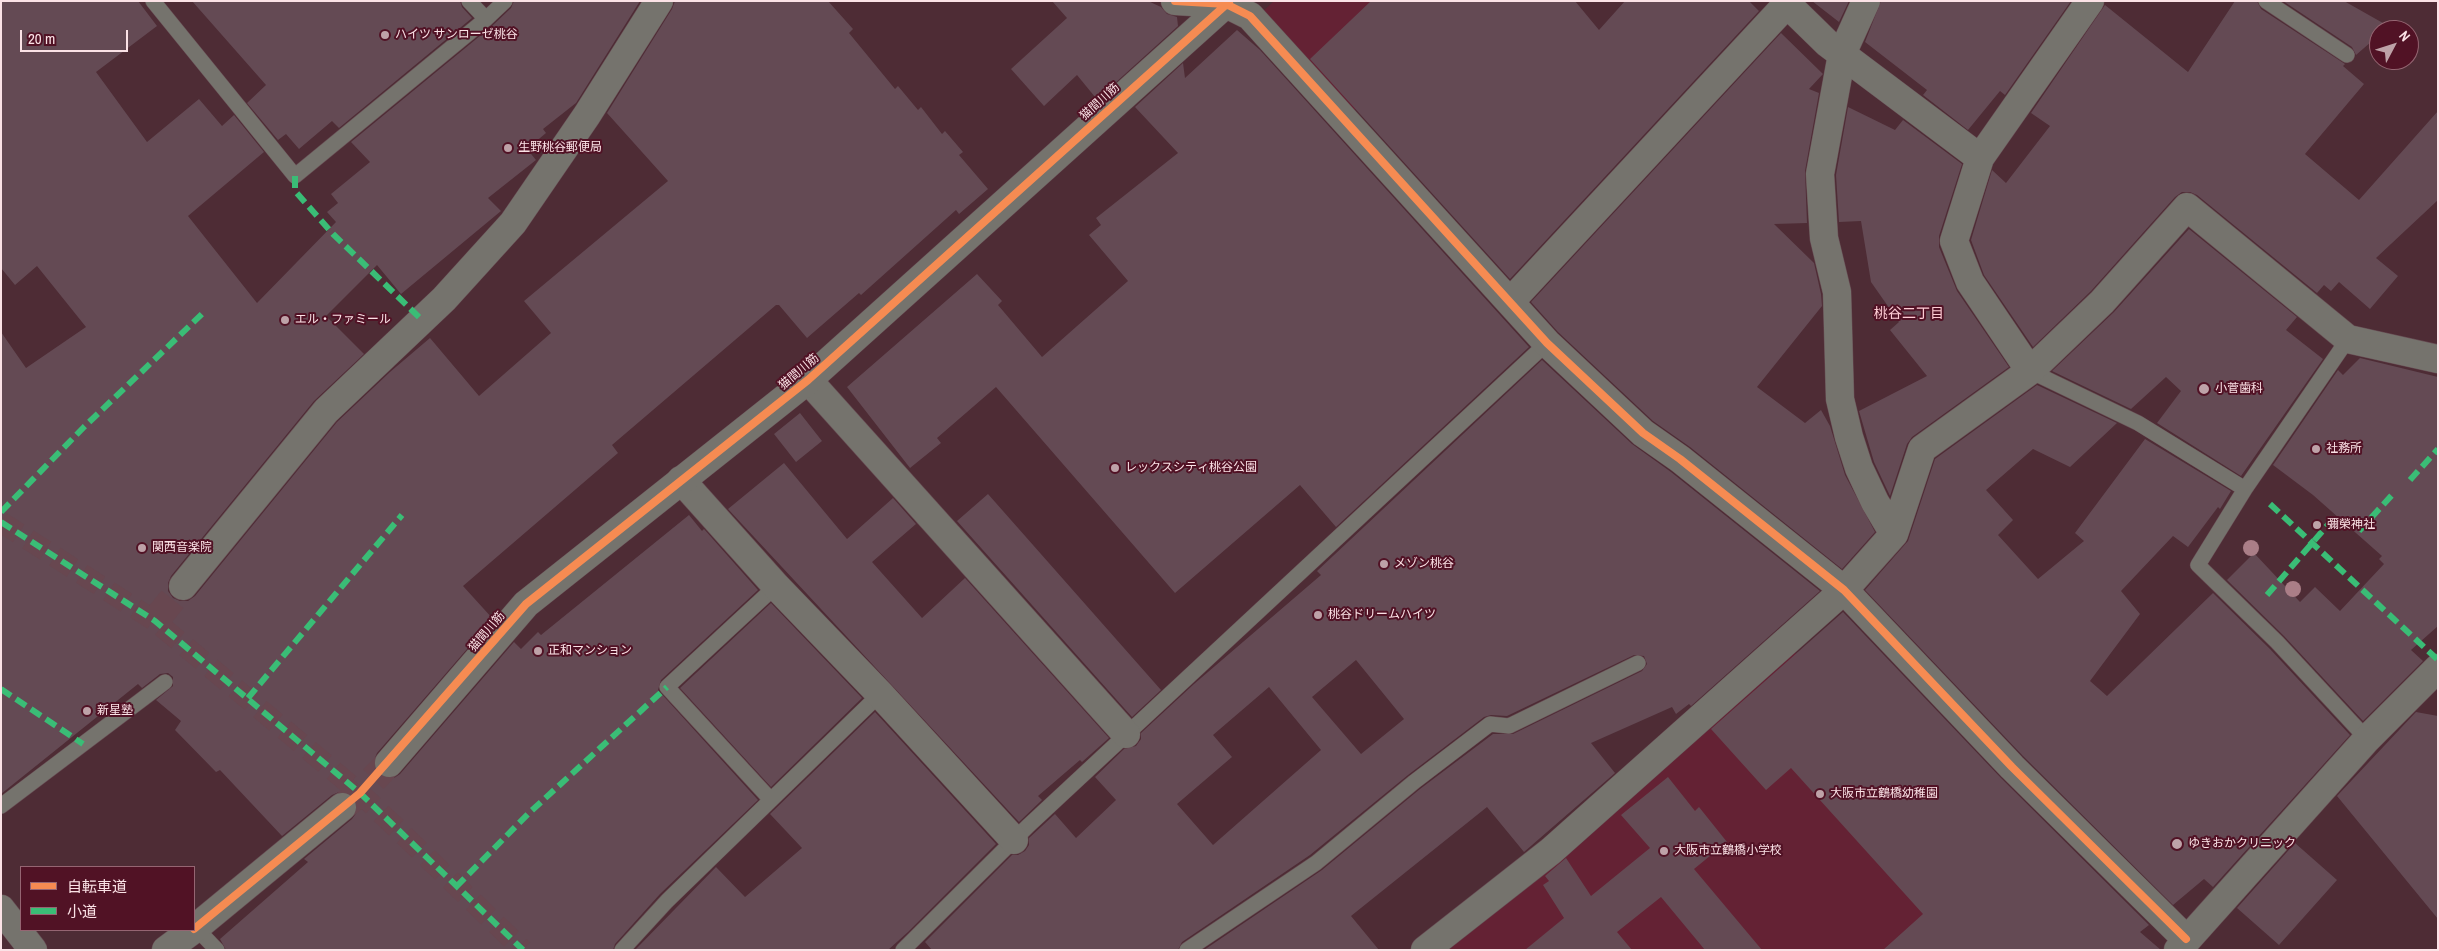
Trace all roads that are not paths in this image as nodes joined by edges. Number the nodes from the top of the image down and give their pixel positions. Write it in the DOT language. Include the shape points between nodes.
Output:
graph roads {
  1 [pos="470,1"];
  2 [pos="505,1"];
  3 [pos="659,1"];
  4 [pos="1175,1"];
  5 [pos="1866,1"];
  6 [pos="2090,1"];
  7 [pos="2266,1"];
  8 [pos="159,3"];
  9 [pos="1228,3"];
  10 [pos="1785,3"];
  11 [pos="486,19"];
  12 [pos="1842,54"];
  13 [pos="2347,55"];
  14 [pos="1980,158"];
  15 [pos="1510,302"];
  16 [pos="2348,339"];
  17 [pos="1546,343"];
  18 [pos="2438,359"];
  19 [pos="2030,371"];
  20 [pos="808,380"];
  21 [pos="681,480"];
  22 [pos="2245,488"];
  23 [pos="1894,534"];
  24 [pos="183,586"];
  25 [pos="776,586"];
  26 [pos="1844,590"];
  27 [pos="1638,663"];
  28 [pos="164,682"];
  29 [pos="2433,683"];
  30 [pos="880,694"];
  31 [pos="1126,734"];
  32 [pos="2367,740"];
  33 [pos="389,763"];
  34 [pos="771,800"];
  35 [pos="1,806"];
  36 [pos="342,807"];
  37 [pos="1014,840"];
  38 [pos="1,910"];
  39 [pos="195,928"];
  40 [pos="195,930"];
  41 [pos="191,931"];
  42 [pos="2182,944"];
  43 [pos="33,950"];
  44 [pos="166,950"];
  45 [pos="217,950"];
  46 [pos="622,950"];
  47 [pos="903,950"];
  48 [pos="1187,950"];
  49 [pos="1424,950"];
  1 -- 11 [label="lane"];
  2 -- 11 [label="lane"];
  3 -- 24 [label="street" via="513,223 444,299 326,410"];
  4 -- 9 [label="street"];
  5 -- 12 [label="street"];
  6 -- 14 [label="street"];
  7 -- 13 [label="lane"];
  8 -- 11 [label="lane" via="295,176"];
  9 -- 15 [label="street" via="1250,16"];
  9 -- 20 [label="street, 猫間川筋"];
  10 -- 12 [label="street"];
  10 -- 15 [label="street"];
  12 -- 14 [label="street"];
  12 -- 23 [label="street" via="1820,174 1824,238 1837,292 1840,399 1859,468"];
  14 -- 19 [label="street" via="1954,241 1970,282"];
  15 -- 17 [label="street"];
  16 -- 18 [label="street"];
  16 -- 19 [label="street" via="2187,207 2102,302"];
  16 -- 22 [label="lane"];
  17 -- 26 [label="street" via="1643,433"];
  17 -- 31 [label="lane"];
  19 -- 22 [label="lane" via="2138,423"];
  19 -- 23 [label="street" via="1922,449"];
  20 -- 21 [label="street, 猫間川筋"];
  20 -- 31 [label="street"];
  21 -- 25 [label="street"];
  21 -- 33 [label="street, 猫間川筋" via="526,604"];
  22 -- 32 [label="lane" via="2198,565 2277,642"];
  23 -- 26 [label="street"];
  25 -- 30 [label="street"];
  25 -- 34 [label="lane" via="667,687"];
  26 -- 42 [label="street"];
  26 -- 49 [label="street" via="1551,851"];
  27 -- 48 [label="lane" via="1509,726 1490,724 1316,863"];
  28 -- 35 [label="lane"];
  29 -- 32 [label="street"];
  30 -- 34 [label="lane"];
  30 -- 37 [label="street"];
  31 -- 37 [label="lane"];
  32 -- 42 [label="street"];
  34 -- 46 [label="lane" via="667,901"];
  36 -- 39 [label="street"];
  37 -- 47 [label="lane"];
  38 -- 43 [label="street"];
  40 -- 45 [label="lane"];
  41 -- 44 [label="street"];
}
